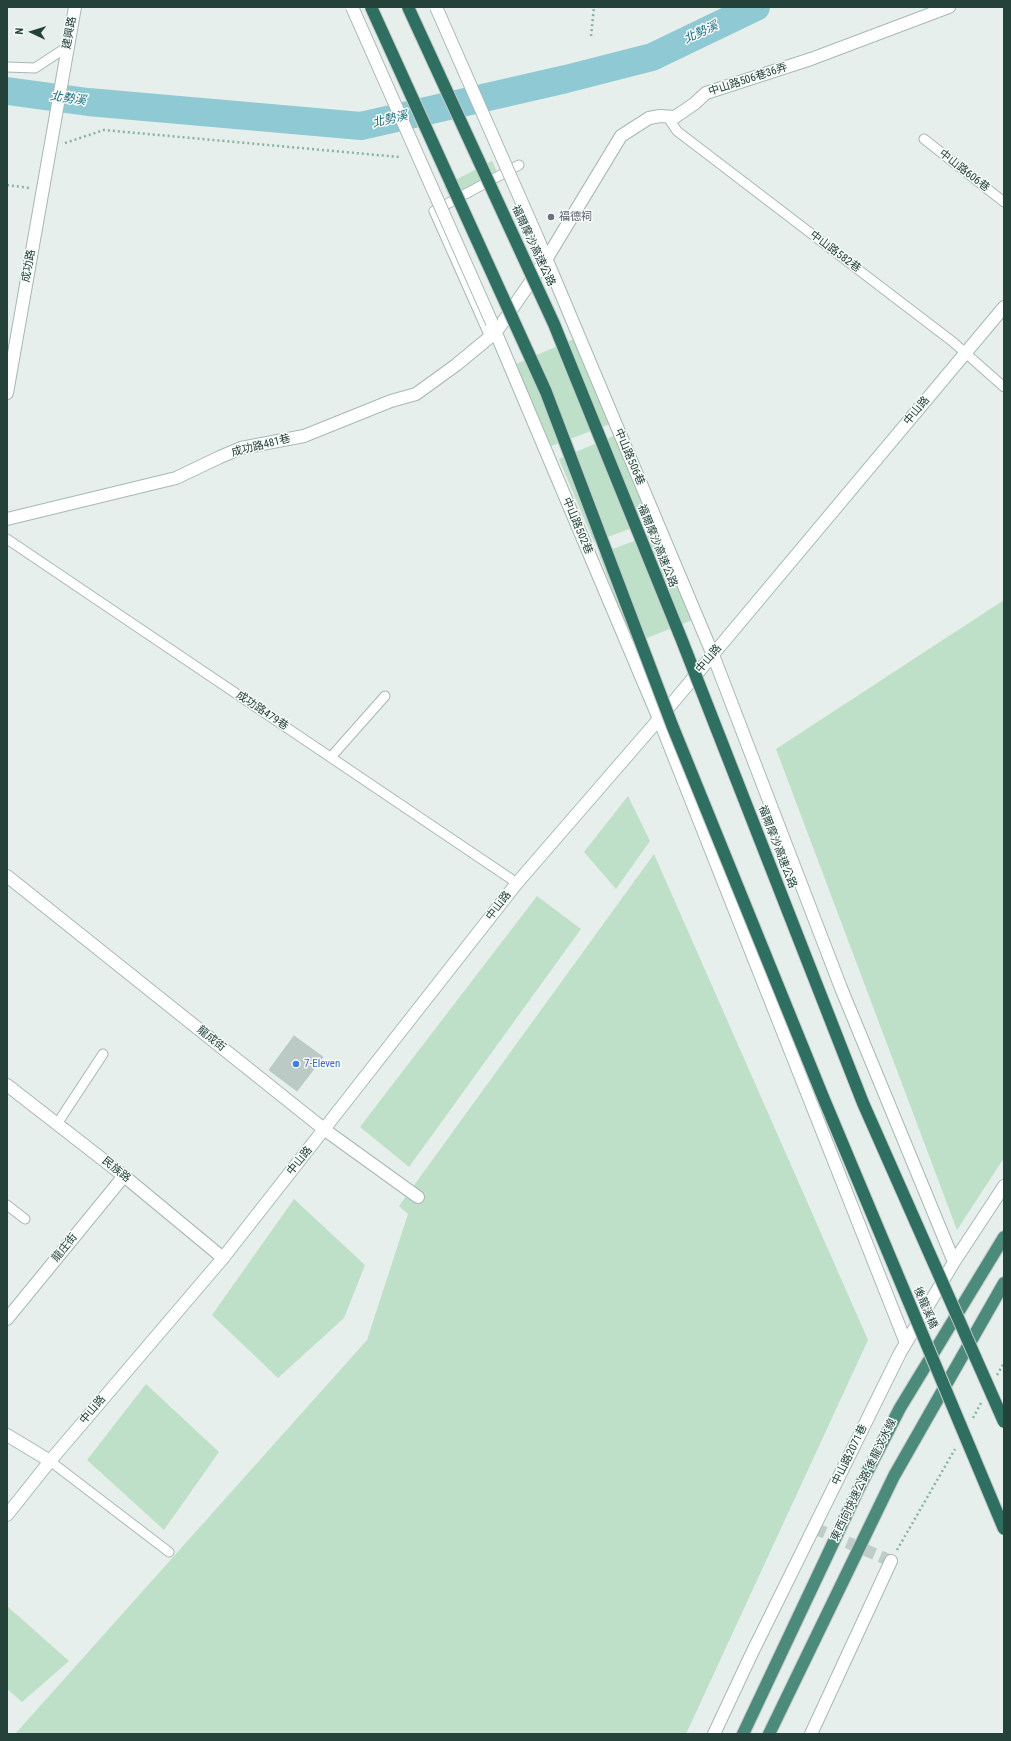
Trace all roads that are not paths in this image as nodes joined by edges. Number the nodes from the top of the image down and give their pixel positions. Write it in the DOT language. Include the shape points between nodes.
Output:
graph roads {
  1 [pos="75,7"];
  2 [pos="352,7"];
  3 [pos="371,7"];
  4 [pos="408,7"];
  5 [pos="436,7"];
  6 [pos="949,7"];
  7 [pos="67,47"];
  8 [pos="7,67"];
  9 [pos="667,116"];
  10 [pos="924,140"];
  11 [pos="50,143"];
  12 [pos="519,165"];
  13 [pos="1004,202"];
  14 [pos="546,258"];
  15 [pos="1004,306"];
  16 [pos="492,331"];
  17 [pos="965,353"];
  18 [pos="1004,387"];
  19 [pos="7,393"];
  20 [pos="7,519"];
  21 [pos="7,539"];
  22 [pos="713,655"];
  23 [pos="385,696"];
  24 [pos="659,719"];
  25 [pos="331,757"];
  26 [pos="7,876"];
  27 [pos="517,883"];
  28 [pos="103,1054"];
  29 [pos="7,1085"];
  30 [pos="57,1124"];
  31 [pos="325,1130"];
  32 [pos="124,1176"];
  33 [pos="1004,1186"];
  34 [pos="418,1197"];
  35 [pos="7,1205"];
  36 [pos="24,1219"];
  37 [pos="1004,1237"];
  38 [pos="222,1258"];
  39 [pos="954,1262"];
  40 [pos="1004,1283"];
  41 [pos="7,1320"];
  42 [pos="906,1343"];
  43 [pos="1004,1422"];
  44 [pos="7,1435"];
  45 [pos="50,1461"];
  46 [pos="7,1515"];
  47 [pos="1004,1529"];
  48 [pos="169,1552"];
  49 [pos="891,1561"];
  50 [pos="714,1734"];
  51 [pos="743,1734"];
  52 [pos="769,1734"];
  53 [pos="811,1734"];
  1 -- 7 [label="street, 建興路"];
  2 -- 16 [label="street, 中山路502巷, bridge"];
  3 -- 47 [label="highway, 後龍溪橋, bridge" via="546,392 672,725 823,1097"];
  4 -- 43 [label="highway, 福爾摩沙高速公路, bridge" via="554,324 681,638 863,1103"];
  5 -- 14 [label="street, 中山路506巷, bridge"];
  6 -- 9 [label="street, 中山路506巷36弄" via="811,60 706,93 675,117"];
  7 -- 8 [label="lane" via="35,68"];
  7 -- 11 [label="street, 建興路"];
  9 -- 14 [label="street, 中山路506巷36弄" via="648,118 622,136"];
  9 -- 17 [label="lane, 中山路582巷" via="678,131"];
  10 -- 13 [label="lane, 中山路606巷"];
  11 -- 19 [label="street, 成功路"];
  12 -- 16 [label="lane" via="434,211"];
  14 -- 16 [label="street, 成功路481巷"];
  14 -- 22 [label="street, 中山路506巷"];
  15 -- 17 [label="street, 中山路"];
  16 -- 20 [label="street, 成功路481巷" via="456,365 416,394 304,436 241,448 176,478"];
  16 -- 24 [label="street, 中山路502巷"];
  17 -- 18 [label="lane, 中山路582巷"];
  17 -- 22 [label="street, 中山路"];
  21 -- 25 [label="lane, 成功路479巷"];
  22 -- 24 [label="street, 中山路"];
  22 -- 39 [label="street, 中山路506巷" via="841,988"];
  23 -- 25 [label="lane"];
  24 -- 27 [label="street, 中山路"];
  24 -- 42 [label="street, 中山路502巷"];
  25 -- 27 [label="lane, 成功路479巷"];
  26 -- 31 [label="street, 龍成街"];
  27 -- 31 [label="street, 中山路"];
  28 -- 30 [label="lane"];
  29 -- 30 [label="street, 民族路"];
  30 -- 32 [label="street, 民族路"];
  31 -- 34 [label="street, 龍成街"];
  31 -- 38 [label="street, 中山路"];
  32 -- 38 [label="street, 民族路"];
  32 -- 41 [label="street, 龍庄街"];
  33 -- 39 [label="street, 中山路2071巷"];
  35 -- 36 [label="lane"];
  37 -- 51 [label="highway, 東西向快速公路 後龍汶水線" via="896,1415"];
  38 -- 45 [label="street, 中山路"];
  39 -- 42 [label="street, 中山路2071巷"];
  40 -- 52 [label="highway" via="894,1476"];
  42 -- 50 [label="street, 中山路2071巷"];
  44 -- 45 [label="street"];
  45 -- 46 [label="street, 中山路"];
  45 -- 48 [label="lane"];
  49 -- 53 [label="street"];
}
